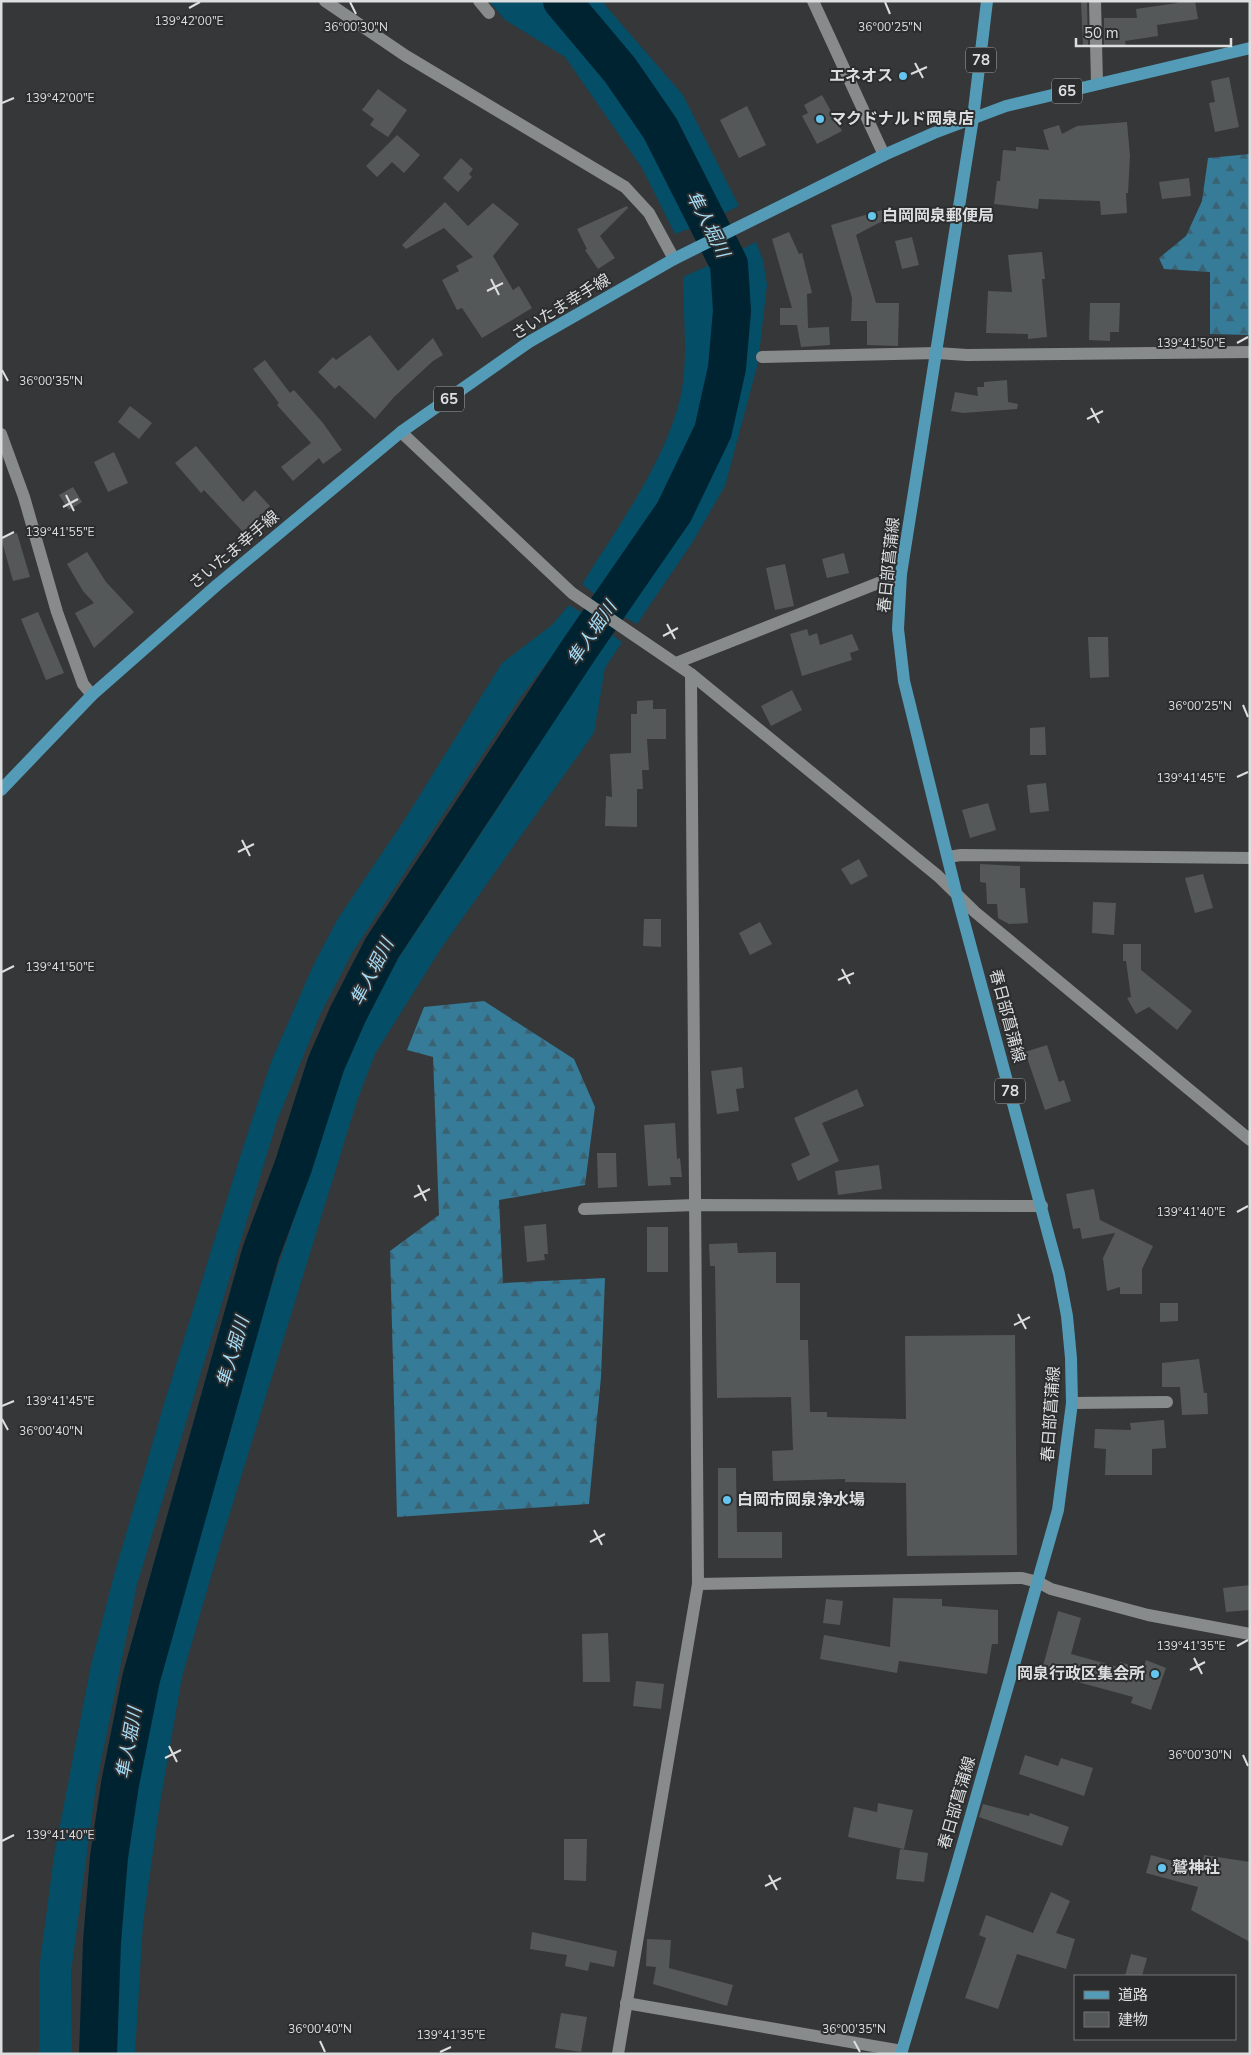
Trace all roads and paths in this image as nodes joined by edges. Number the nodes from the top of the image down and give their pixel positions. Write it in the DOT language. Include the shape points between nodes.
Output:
graph roads {
  1 [pos="325,1"];
  2 [pos="479,1"];
  3 [pos="812,1"];
  4 [pos="987,1"];
  5 [pos="1095,1"];
  6 [pos="489,13"];
  7 [pos="1250,48"];
  8 [pos="1097,83"];
  9 [pos="973,118"];
  10 [pos="884,155"];
  11 [pos="674,259"];
  12 [pos="1250,352"];
  13 [pos="937,353"];
  14 [pos="762,357"];
  15 [pos="401,432"];
  16 [pos="1,434"];
  17 [pos="901,574"];
  18 [pos="676,664"];
  19 [pos="691,674"];
  20 [pos="92,695"];
  21 [pos="1,790"];
  22 [pos="948,857"];
  23 [pos="1250,858"];
  24 [pos="956,892"];
  25 [pos="1250,1140"];
  26 [pos="695,1205"];
  27 [pos="1042,1206"];
  28 [pos="584,1209"];
  29 [pos="1166,1402"];
  30 [pos="1072,1403"];
  31 [pos="1038,1582"];
  32 [pos="698,1584"];
  33 [pos="1250,1634"];
  34 [pos="626,2003"];
  35 [pos="901,2052"];
  36 [pos="618,2054"];
  1 -- 11 [label="street" via="406,56 625,187 649,213"];
  2 -- 6 [label="street"];
  3 -- 10 [label="street"];
  4 -- 9 [label="main road, 春日部菖蒲線 / 78"];
  5 -- 8 [label="street"];
  7 -- 8 [label="main road, さいたま幸手線 / 65"];
  8 -- 9 [label="main road, さいたま幸手線 / 65" via="1006,106"];
  9 -- 10 [label="main road, さいたま幸手線 / 65"];
  9 -- 13 [label="main road, 春日部菖蒲線 / 78"];
  10 -- 11 [label="main road, さいたま幸手線 / 65"];
  11 -- 15 [label="main road, さいたま幸手線 / 65" via="529,342"];
  12 -- 13 [label="street"];
  13 -- 14 [label="street"];
  13 -- 17 [label="main road, 春日部菖蒲線 / 78"];
  15 -- 18 [label="street" via="572,593"];
  15 -- 20 [label="main road, さいたま幸手線 / 65" via="224,578"];
  16 -- 20 [label="street" via="24,497 56,612 83,684"];
  17 -- 18 [label="street"];
  17 -- 22 [label="main road, 春日部菖蒲線 / 78" via="898,629 904,681"];
  18 -- 19 [label="street"];
  19 -- 24 [label="street"];
  19 -- 26 [label="street"];
  20 -- 21 [label="main road, さいたま幸手線 / 65"];
  22 -- 23 [label="street"];
  22 -- 24 [label="main road, 春日部菖蒲線 / 78"];
  24 -- 25 [label="street" via="975,912"];
  24 -- 27 [label="main road, 春日部菖蒲線 / 78"];
  26 -- 27 [label="street"];
  26 -- 28 [label="street"];
  26 -- 32 [label="street"];
  27 -- 30 [label="main road, 春日部菖蒲線 / 78" via="1067,1316"];
  29 -- 30 [label="street"];
  30 -- 31 [label="main road, 春日部菖蒲線 / 78" via="1058,1510"];
  31 -- 32 [label="street" via="1022,1578 985,1578"];
  31 -- 33 [label="street" via="1051,1590 1148,1615"];
  31 -- 35 [label="main road, 春日部菖蒲線 / 78"];
  32 -- 34 [label="street"];
  34 -- 35 [label="street"];
  34 -- 36 [label="street"];
}
